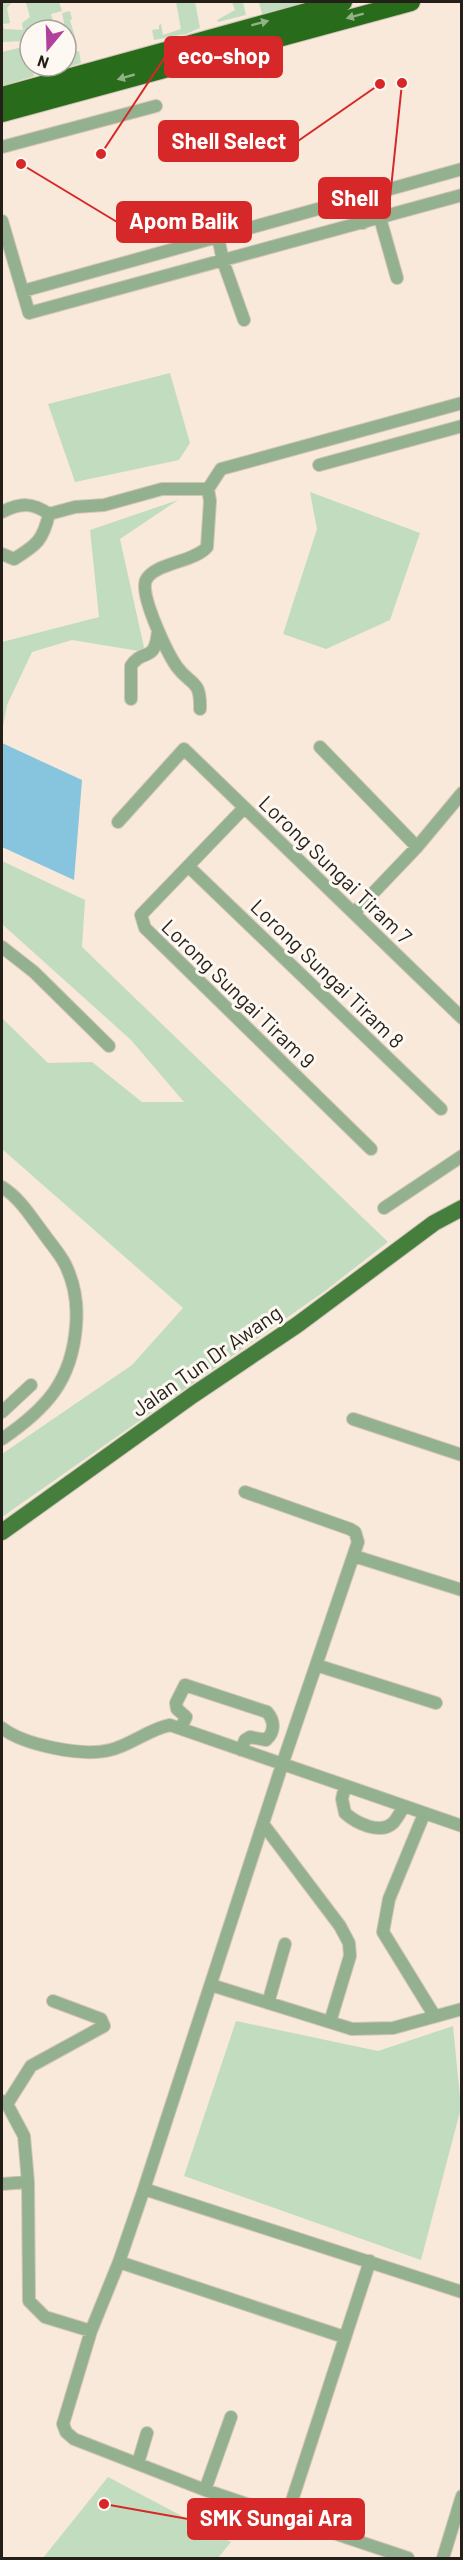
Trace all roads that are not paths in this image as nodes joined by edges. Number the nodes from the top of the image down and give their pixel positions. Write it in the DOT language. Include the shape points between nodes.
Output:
graph roads {
  1 [pos="343,2"];
  2 [pos="411,2"];
  3 [pos="317,5"];
  4 [pos="2,96"];
  5 [pos="156,106"];
  6 [pos="2,113"];
  7 [pos="2,147"];
  8 [pos="462,169"];
  9 [pos="462,195"];
  10 [pos="358,198"];
  11 [pos="380,218"];
  12 [pos="2,221"];
  13 [pos="363,223"];
  14 [pos="218,237"];
  15 [pos="223,261"];
  16 [pos="397,278"];
  17 [pos="23,291"];
  18 [pos="244,320"];
  19 [pos="462,403"];
  20 [pos="462,426"];
  21 [pos="319,465"];
  22 [pos="208,489"];
  23 [pos="2,512"];
  24 [pos="49,514"];
  25 [pos="2,554"];
  26 [pos="158,629"];
  27 [pos="131,699"];
  28 [pos="200,710"];
  29 [pos="320,747"];
  30 [pos="462,793"];
  31 [pos="244,808"];
  32 [pos="117,822"];
  33 [pos="417,847"];
  34 [pos="188,866"];
  35 [pos="354,914"];
  36 [pos="2,947"];
  37 [pos="462,1018"];
  38 [pos="109,1046"];
  39 [pos="441,1109"];
  40 [pos="371,1149"];
  41 [pos="462,1156"];
  42 [pos="2,1187"];
  43 [pos="462,1196"];
  44 [pos="384,1208"];
  45 [pos="462,1208"];
  46 [pos="434,1223"];
  47 [pos="31,1385"];
  48 [pos="2,1412"];
  49 [pos="353,1419"];
  50 [pos="2,1439"];
  51 [pos="462,1455"];
  52 [pos="245,1492"];
  53 [pos="2,1532"];
  54 [pos="354,1556"];
  55 [pos="462,1590"];
  56 [pos="316,1665"];
  57 [pos="436,1703"];
  58 [pos="2,1728"];
  59 [pos="181,1728"];
  60 [pos="241,1750"];
  61 [pos="282,1765"];
  62 [pos="345,1786"];
  63 [pos="404,1807"];
  64 [pos="424,1814"];
  65 [pos="263,1824"];
  66 [pos="462,1826"];
  67 [pos="285,1944"];
  68 [pos="211,1985"];
  69 [pos="53,2001"];
  70 [pos="268,2003"];
  71 [pos="462,2009"];
  72 [pos="434,2015"];
  73 [pos="330,2022"];
  74 [pos="4,2102"];
  75 [pos="28,2182"];
  76 [pos="2,2184"];
  77 [pos="144,2189"];
  78 [pos="370,2261"];
  79 [pos="119,2262"];
  80 [pos="462,2292"];
  81 [pos="91,2331"];
  82 [pos="345,2337"];
  83 [pos="231,2417"];
  84 [pos="147,2433"];
  85 [pos="138,2463"];
  86 [pos="205,2490"];
  87 [pos="462,2496"];
  88 [pos="459,2511"];
  89 [pos="286,2519"];
  90 [pos="408,2559"];
  91 [pos="443,2559"];
  1 -- 3 [label="highway"];
  2 -- 6 [label="highway, one-way"];
  4 -- 3 [label="highway, one-way"];
  5 -- 7 [label="street"];
  8 -- 10 [label="street"];
  9 -- 11 [label="street"];
  10 -- 13 [label="street"];
  10 -- 14 [label="street"];
  11 -- 13 [label="street"];
  11 -- 16 [label="street"];
  12 -- 17 [label="street"];
  13 -- 15 [label="street"];
  14 -- 15 [label="street"];
  14 -- 17 [label="street"];
  15 -- 17 [label="street" via="29,313"];
  15 -- 18 [label="street"];
  19 -- 22 [label="street" via="221,469"];
  20 -- 21 [label="street"];
  22 -- 24 [label="street" via="162,489 105,506 75,507"];
  22 -- 26 [label="street" via="207,547 146,580 146,597"];
  23 -- 24 [label="street" via="15,505 35,504"];
  24 -- 25 [label="street" via="35,546 14,559"];
  26 -- 27 [label="street" via="153,651 130,666"];
  26 -- 28 [label="street" via="178,668 194,681"];
  29 -- 33 [label="street"];
  30 -- 33 [label="street"];
  31 -- 32 [label="street, Lorong Sungai Tiram 7" via="184,749"];
  31 -- 34 [label="street, Lorong Sungai Tiram 9"];
  31 -- 35 [label="street, Lorong Sungai Tiram 7"];
  33 -- 35 [label="street"];
  34 -- 39 [label="street, Lorong Sungai Tiram 8"];
  34 -- 40 [label="street, Lorong Sungai Tiram 9" via="141,915 145,928"];
  35 -- 37 [label="street, Lorong Sungai Tiram 7"];
  36 -- 38 [label="street" via="34,972"];
  41 -- 44 [label="street"];
  42 -- 50 [label="street" via="17,1198 65,1263 78,1308 73,1356 64,1379 37,1413"];
  43 -- 46 [label="main road, Jalan Tun Dr Awang"];
  45 -- 46 [label="main road, Jalan Tun Dr Awang"];
  46 -- 53 [label="main road, Jalan Tun Dr Awang" via="297,1325"];
  47 -- 48 [label="street"];
  49 -- 51 [label="street"];
  52 -- 54 [label="street" via="350,1529 357,1536"];
  54 -- 55 [label="street"];
  54 -- 56 [label="street"];
  56 -- 57 [label="street"];
  56 -- 61 [label="street"];
  58 -- 59 [label="street" via="40,1744 92,1753 112,1750 164,1726"];
  59 -- 60 [label="street"];
  59 -- 60 [label="street" via="186,1717 176,1703 185,1685 267,1712 273,1722 270,1736 266,1740 250,1737"];
  60 -- 61 [label="street"];
  61 -- 62 [label="street"];
  61 -- 65 [label="street"];
  62 -- 63 [label="street"];
  62 -- 63 [label="street" via="345,1813 358,1823 385,1827 393,1823"];
  63 -- 64 [label="street"];
  64 -- 66 [label="street"];
  64 -- 72 [label="street" via="389,1899 383,1932"];
  65 -- 68 [label="street"];
  65 -- 73 [label="street" via="349,1943 350,1956"];
  67 -- 70 [label="street"];
  68 -- 70 [label="street"];
  68 -- 77 [label="street"];
  69 -- 74 [label="street" via="101,2019 104,2026 31,2066"];
  70 -- 73 [label="street"];
  71 -- 72 [label="street"];
  72 -- 73 [label="street" via="375,2030 352,2029"];
  74 -- 75 [label="street" via="24,2136"];
  75 -- 76 [label="street"];
  75 -- 81 [label="street" via="29,2301 45,2317"];
  77 -- 78 [label="street"];
  77 -- 79 [label="street"];
  78 -- 80 [label="street"];
  78 -- 82 [label="street"];
  79 -- 81 [label="street"];
  79 -- 82 [label="street"];
  81 -- 85 [label="street" via="63,2424 74,2439"];
  82 -- 89 [label="street"];
  83 -- 86 [label="street"];
  84 -- 85 [label="street"];
  85 -- 86 [label="street"];
  86 -- 89 [label="street"];
  87 -- 88 [label="street"];
  88 -- 91 [label="street"];
  89 -- 90 [label="street"];
}
